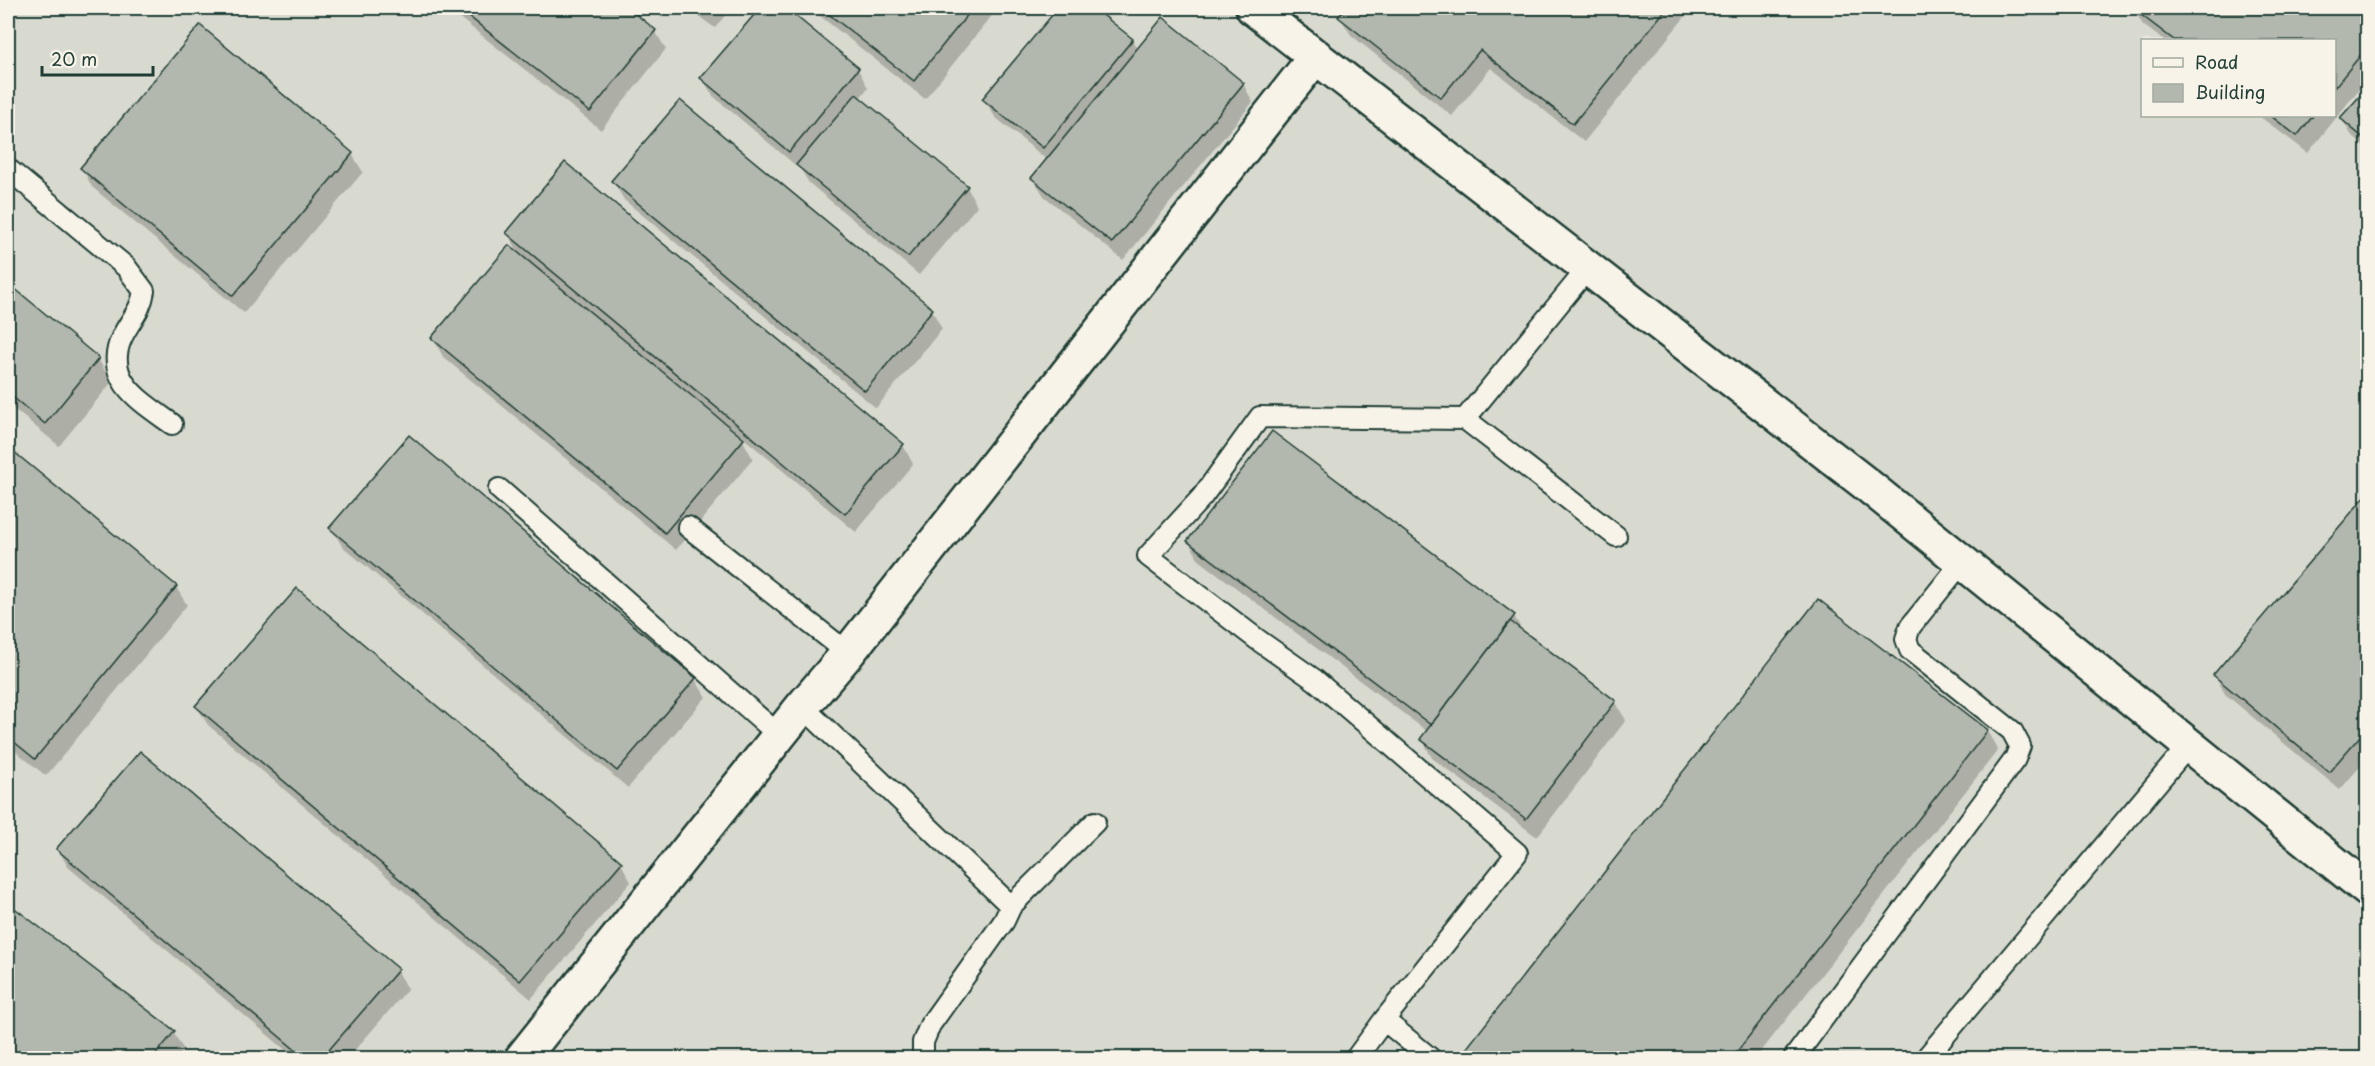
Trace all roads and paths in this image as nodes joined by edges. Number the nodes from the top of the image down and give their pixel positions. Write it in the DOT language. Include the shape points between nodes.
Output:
graph roads {
  1 [pos="1253,8"];
  2 [pos="1316,56"];
  3 [pos="8,169"];
  4 [pos="1587,268"];
  5 [pos="1465,419"];
  6 [pos="172,424"];
  7 [pos="499,489"];
  8 [pos="688,527"];
  9 [pos="1616,536"];
  10 [pos="1962,562"];
  11 [pos="848,653"];
  12 [pos="803,707"];
  13 [pos="780,736"];
  14 [pos="2189,745"];
  15 [pos="1095,822"];
  16 [pos="2367,890"];
  17 [pos="1011,906"];
  18 [pos="1384,1020"];
  19 [pos="523,1058"];
  20 [pos="923,1059"];
  21 [pos="1356,1059"];
  22 [pos="1430,1059"];
  23 [pos="1794,1059"];
  24 [pos="1926,1059"];
  1 -- 2 [label="street"];
  2 -- 4 [label="street"];
  2 -- 11 [label="street"];
  3 -- 6 [label="lane" via="137,279 144,291 141,306 117,350 116,368 123,382"];
  4 -- 5 [label="lane"];
  4 -- 10 [label="street"];
  5 -- 9 [label="lane"];
  5 -- 18 [label="lane" via="1260,417 1202,497 1148,556 1315,680 1517,853"];
  7 -- 13 [label="lane"];
  8 -- 11 [label="lane"];
  10 -- 14 [label="street"];
  10 -- 23 [label="lane" via="1910,627 1906,639 1910,650 2012,731 2020,746 2015,759"];
  11 -- 12 [label="street"];
  12 -- 13 [label="street"];
  12 -- 17 [label="lane"];
  13 -- 19 [label="street"];
  14 -- 16 [label="street"];
  14 -- 24 [label="lane"];
  15 -- 17 [label="lane"];
  17 -- 20 [label="lane" via="930,1025 923,1042"];
  18 -- 21 [label="lane"];
  18 -- 22 [label="lane"];
}
